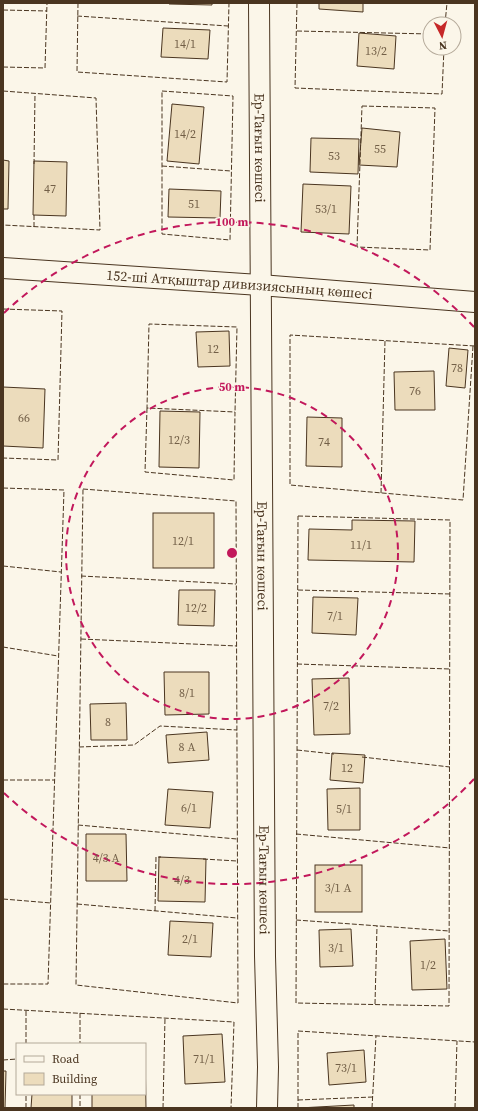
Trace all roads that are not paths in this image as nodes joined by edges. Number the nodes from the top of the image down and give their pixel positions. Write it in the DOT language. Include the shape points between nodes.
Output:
graph roads {
  1 [pos="259,3"];
  2 [pos="3,268"];
  3 [pos="260,285"];
  4 [pos="475,302"];
  5 [pos="267,1108"];
  1 -- 3 [label="street, Ер-Тағын көшесі"];
  2 -- 3 [label="street, 152-ші Атқыштар дивизиясының көшесі"];
  3 -- 4 [label="street, 152-ші Атқыштар дивизиясының көшесі"];
  3 -- 5 [label="street, Ер-Тағын көшесі"];
}
